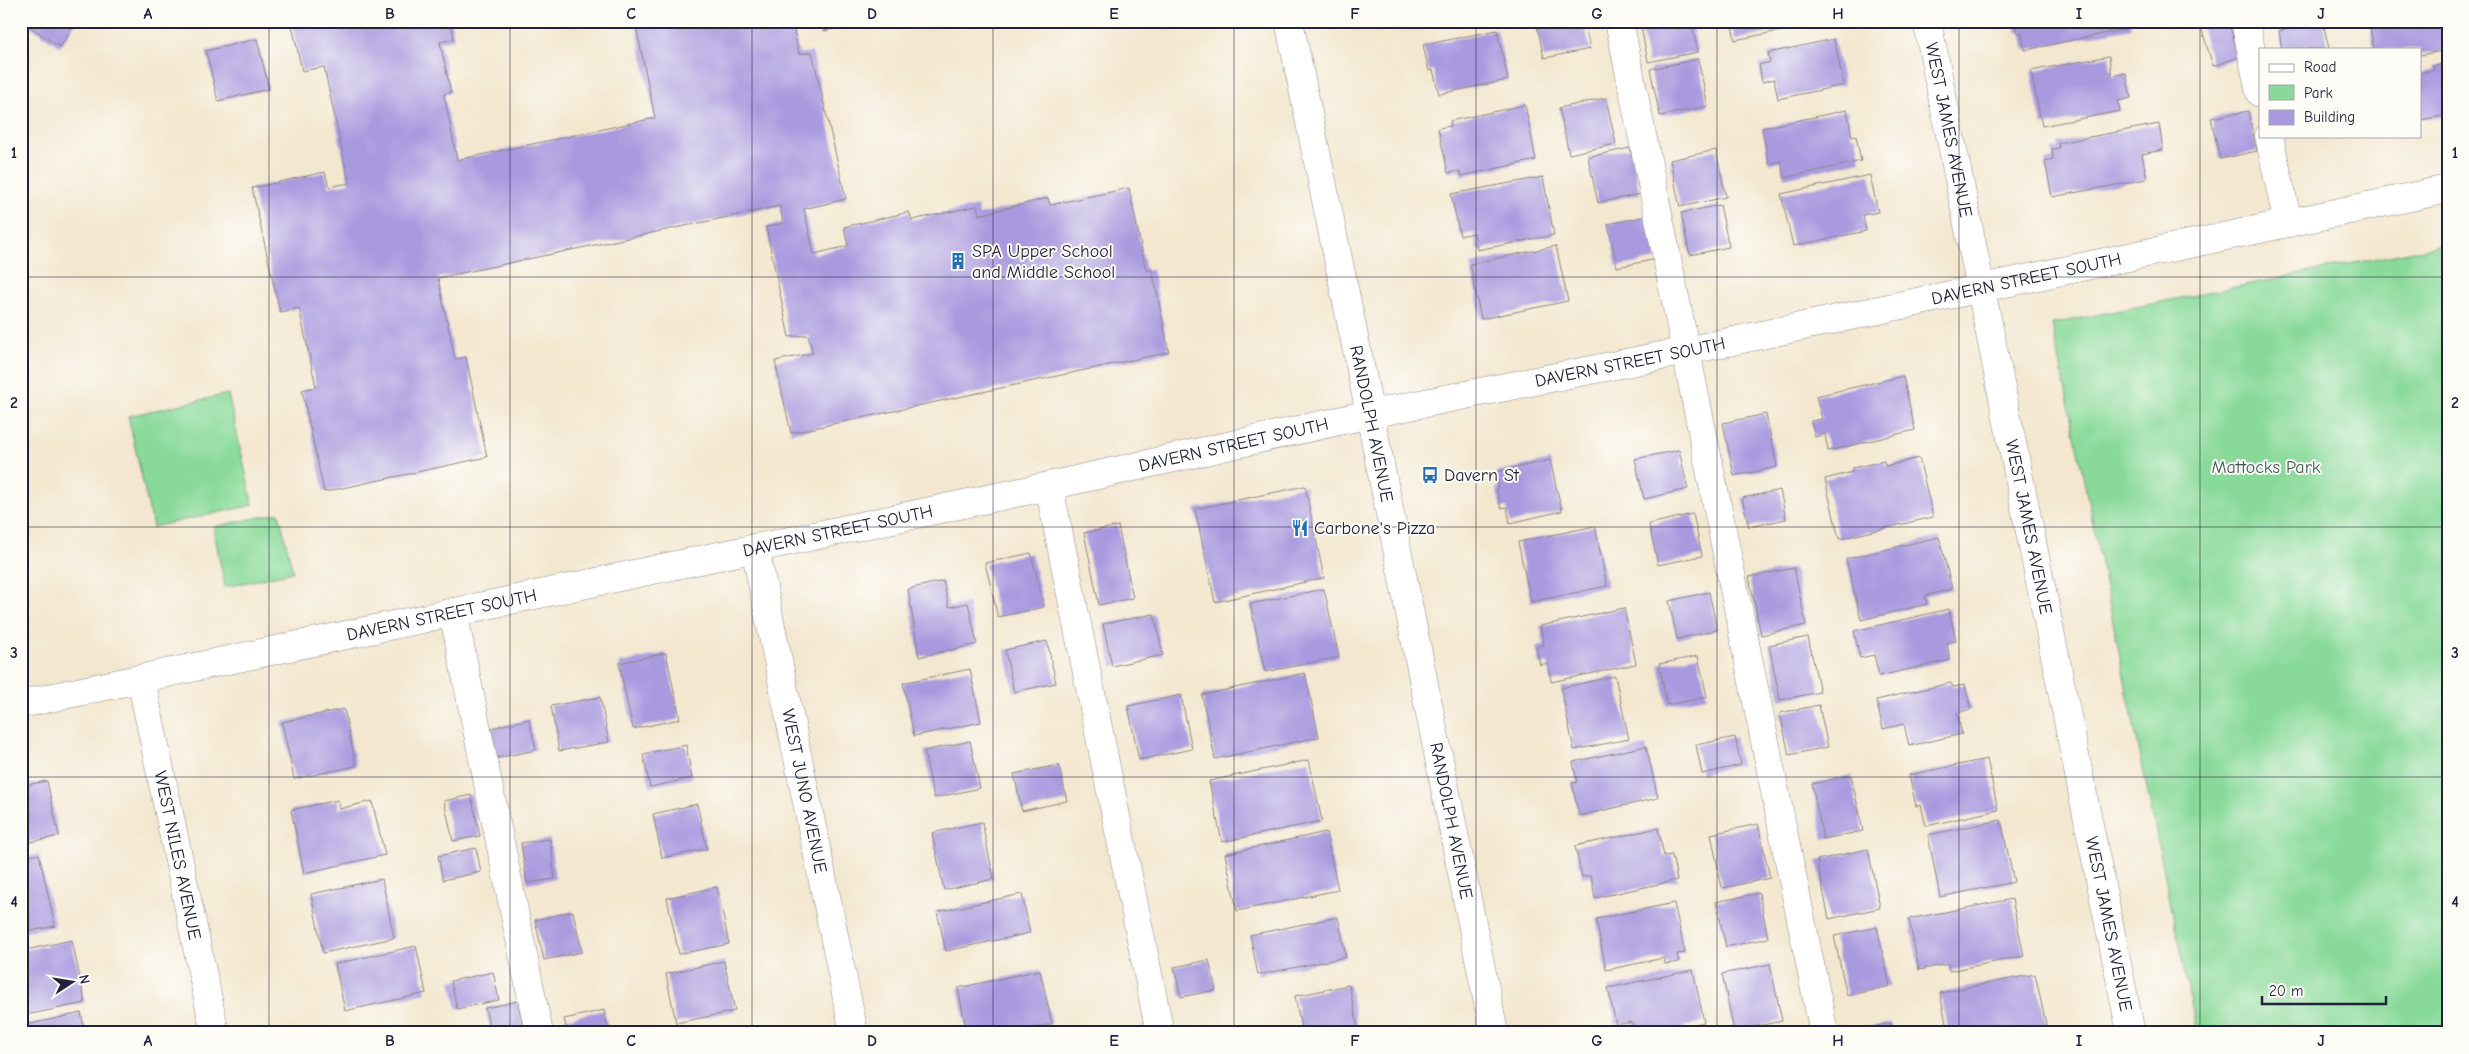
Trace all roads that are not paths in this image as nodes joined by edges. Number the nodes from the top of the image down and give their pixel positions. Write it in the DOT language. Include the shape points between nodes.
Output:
graph roads {
  1 [pos="1289,21"];
  2 [pos="1619,21"];
  3 [pos="1927,21"];
  4 [pos="2245,21"];
  5 [pos="2259,88"];
  6 [pos="2269,138"];
  7 [pos="2448,189"];
  8 [pos="2288,223"];
  9 [pos="1981,288"];
  10 [pos="1686,351"];
  11 [pos="1370,414"];
  12 [pos="1049,486"];
  13 [pos="755,548"];
  14 [pos="454,612"];
  15 [pos="141,679"];
  16 [pos="21,704"];
  17 [pos="215,1033"];
  18 [pos="538,1033"];
  19 [pos="854,1033"];
  20 [pos="1160,1033"];
  21 [pos="1494,1033"];
  22 [pos="1824,1033"];
  23 [pos="2131,1033"];
  1 -- 11 [label="street, RANDOLPH AVENUE"];
  2 -- 10 [label="street"];
  3 -- 9 [label="street, WEST JAMES AVENUE"];
  4 -- 5 [label="street"];
  6 -- 8 [label="street"];
  7 -- 8 [label="street, DAVERN STREET SOUTH"];
  8 -- 9 [label="street, DAVERN STREET SOUTH"];
  9 -- 10 [label="street, DAVERN STREET SOUTH"];
  9 -- 23 [label="street, WEST JAMES AVENUE"];
  10 -- 11 [label="street, DAVERN STREET SOUTH"];
  10 -- 22 [label="street"];
  11 -- 12 [label="street, DAVERN STREET SOUTH"];
  11 -- 21 [label="street, RANDOLPH AVENUE"];
  12 -- 13 [label="street, DAVERN STREET SOUTH"];
  12 -- 20 [label="street"];
  13 -- 14 [label="street, DAVERN STREET SOUTH"];
  13 -- 19 [label="street, WEST JUNO AVENUE"];
  14 -- 15 [label="street, DAVERN STREET SOUTH"];
  14 -- 18 [label="street"];
  15 -- 16 [label="street, DAVERN STREET SOUTH"];
  15 -- 17 [label="street, WEST NILES AVENUE"];
}
